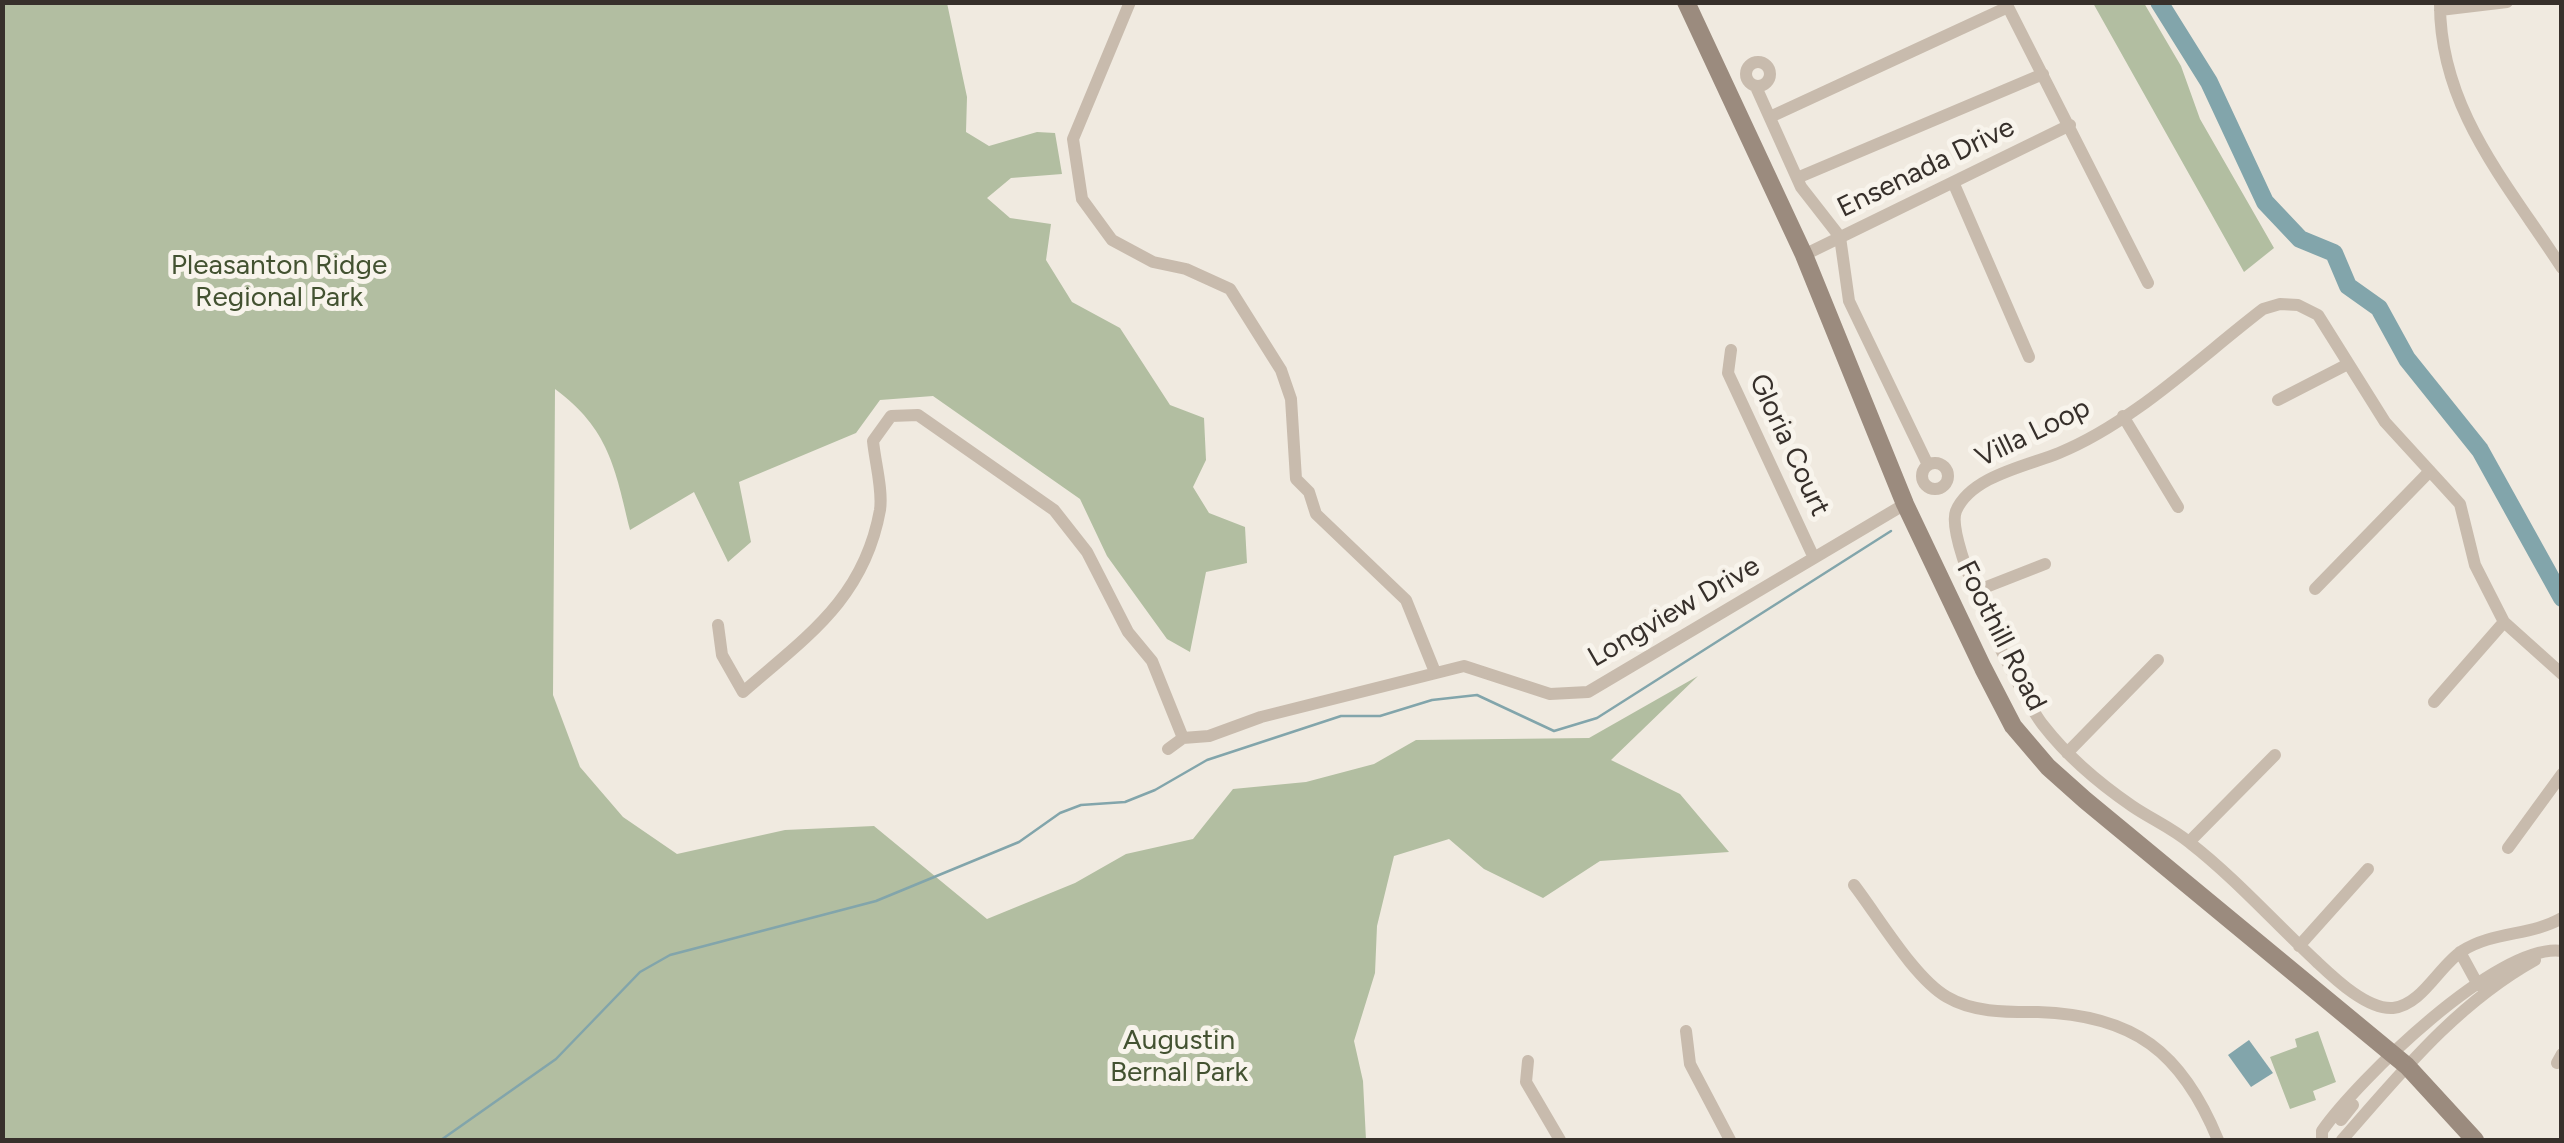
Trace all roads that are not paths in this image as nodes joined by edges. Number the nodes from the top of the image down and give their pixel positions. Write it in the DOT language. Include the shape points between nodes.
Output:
graph roads {
  1 [pos="1130,2"];
  2 [pos="1686,2"];
  3 [pos="2507,2"];
  4 [pos="2440,6"];
  5 [pos="2043,74"];
  6 [pos="1756,88"];
  7 [pos="1770,117"];
  8 [pos="2070,126"];
  9 [pos="1797,178"];
  10 [pos="1953,182"];
  11 [pos="1840,237"];
  12 [pos="1804,255"];
  13 [pos="2562,268"];
  14 [pos="2148,283"];
  15 [pos="1731,350"];
  16 [pos="2029,357"];
  17 [pos="2348,364"];
  18 [pos="2278,400"];
  19 [pos="2123,416"];
  20 [pos="1928,465"];
  21 [pos="2430,471"];
  22 [pos="1905,504"];
  23 [pos="2178,506"];
  24 [pos="1814,558"];
  25 [pos="2044,564"];
  26 [pos="2314,589"];
  27 [pos="1976,591"];
  28 [pos="2504,622"];
  29 [pos="718,624"];
  30 [pos="2158,660"];
  31 [pos="1435,672"];
  32 [pos="2562,674"];
  33 [pos="2434,702"];
  34 [pos="1183,738"];
  35 [pos="1168,750"];
  36 [pos="2066,753"];
  37 [pos="2275,754"];
  38 [pos="2562,774"];
  39 [pos="2189,842"];
  40 [pos="2508,848"];
  41 [pos="2368,869"];
  42 [pos="1854,884"];
  43 [pos="2562,918"];
  44 [pos="2300,946"];
  45 [pos="2561,951"];
  46 [pos="2460,952"];
  47 [pos="2479,987"];
  48 [pos="1686,1031"];
  49 [pos="1528,1061"];
  50 [pos="2400,1061"];
  51 [pos="2355,1106"];
  52 [pos="2339,1129"];
  53 [pos="1560,1140"];
  54 [pos="1730,1140"];
  55 [pos="2218,1140"];
  56 [pos="2324,1140"];
  57 [pos="2476,1140"];
  1 -- 31 [label="street" via="1072,139 1082,200 1112,240 1230,288 1291,399 1296,479 1316,514 1406,600"];
  2 -- 12 [label="main road, Foothill Road"];
  3 -- 4 [label="street"];
  4 -- 13 [label="street" via="2442,55 2454,96"];
  5 -- 7 [label="street" via="2008,7"];
  5 -- 8 [label="street"];
  5 -- 9 [label="street"];
  6 -- 7 [label="street"];
  7 -- 9 [label="street"];
  8 -- 10 [label="street, Ensenada Drive"];
  8 -- 14 [label="street"];
  9 -- 11 [label="street"];
  10 -- 11 [label="street, Ensenada Drive"];
  10 -- 16 [label="street"];
  11 -- 12 [label="street, Ensenada Drive"];
  11 -- 20 [label="street" via="1849,301"];
  12 -- 22 [label="main road, Foothill Road"];
  15 -- 24 [label="street, Gloria Court" via="1728,373"];
  17 -- 18 [label="street"];
  17 -- 19 [label="street, Villa Loop" via="2318,315 2280,304"];
  17 -- 21 [label="street, Villa Loop" via="2385,422"];
  19 -- 23 [label="street"];
  19 -- 27 [label="street, Villa Loop" via="2064,451 1985,482 1958,506 1954,531"];
  21 -- 26 [label="street"];
  21 -- 28 [label="street, Villa Loop" via="2460,504 2479,577"];
  22 -- 24 [label="street, Longview Drive"];
  22 -- 50 [label="main road, Foothill Road" via="2013,726 2048,767"];
  24 -- 31 [label="street, Longview Drive" via="1588,692 1550,694 1464,666"];
  25 -- 27 [label="street"];
  27 -- 36 [label="street, Villa Loop" via="2018,688"];
  28 -- 32 [label="street, Villa Loop"];
  28 -- 33 [label="street"];
  29 -- 34 [label="street" via="722,655 742,692 832,615 854,587 880,508 873,440 891,416 918,414 1054,510 1152,661"];
  30 -- 36 [label="street"];
  31 -- 34 [label="street, Longview Drive"];
  34 -- 35 [label="street, Longview Drive"];
  36 -- 39 [label="street, Villa Loop"];
  37 -- 39 [label="street"];
  38 -- 40 [label="street"];
  39 -- 44 [label="street, Villa Loop"];
  41 -- 44 [label="street"];
  42 -- 55 [label="street" via="1946,997 1988,1010 2092,1016 2141,1037 2182,1071"];
  43 -- 46 [label="street, Villa Loop"];
  44 -- 46 [label="street, Villa Loop" via="2376,1006 2393,1008 2410,1002"];
  45 -- 47 [label="street"];
  46 -- 47 [label="street"];
  47 -- 50 [label="street"];
  48 -- 54 [label="street" via="1690,1064"];
  49 -- 53 [label="street" via="1526,1082"];
  50 -- 51 [label="street"];
  50 -- 51 [label="street" via="2372,1068"];
  50 -- 57 [label="main road, Foothill Road"];
  51 -- 52 [label="street"];
  51 -- 52 [label="street"];
  51 -- 56 [label="street" via="2322,1131"];
  52 -- 56 [label="street"];
}
